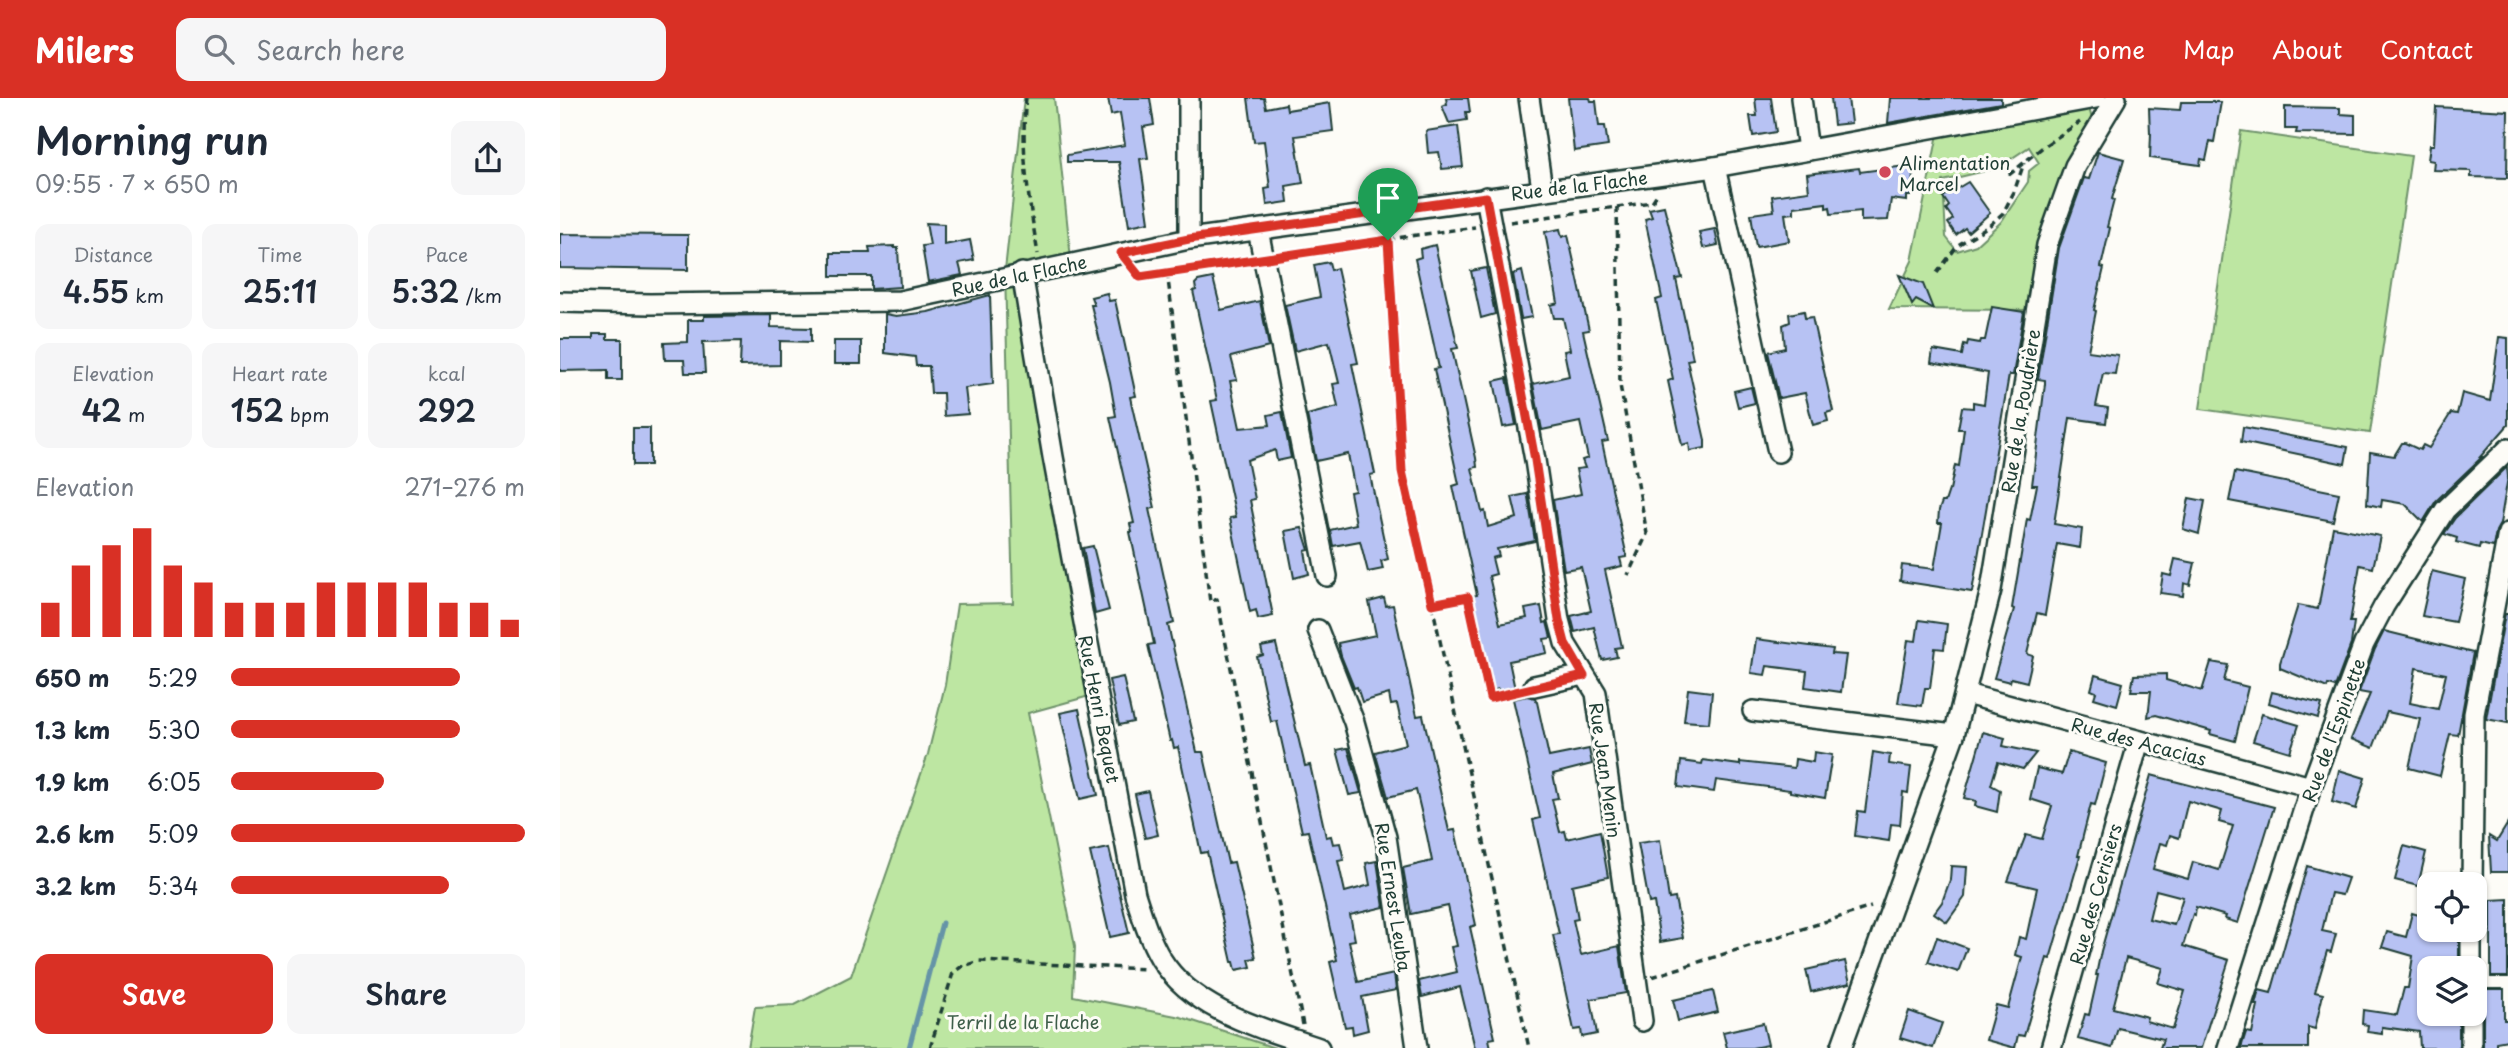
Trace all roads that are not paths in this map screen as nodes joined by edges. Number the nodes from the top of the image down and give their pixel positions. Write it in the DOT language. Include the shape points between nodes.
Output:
graph roads {
  1 [pos="1189,98"];
  2 [pos="1529,98"];
  3 [pos="1801,98"];
  4 [pos="2116,98"];
  5 [pos="2092,107"];
  6 [pos="1808,150"];
  7 [pos="1715,167"];
  8 [pos="1542,190"];
  9 [pos="1486,197"];
  10 [pos="1258,230"];
  11 [pos="1189,239"];
  12 [pos="1032,271"];
  13 [pos="560,302"];
  14 [pos="2508,449"];
  15 [pos="1778,452"];
  16 [pos="2508,533"];
  17 [pos="1327,576"];
  18 [pos="1318,630"];
  19 [pos="1584,676"];
  20 [pos="1534,686"];
  21 [pos="1966,694"];
  22 [pos="1753,711"];
  23 [pos="1954,735"];
  24 [pos="2139,741"];
  25 [pos="2311,787"];
  26 [pos="2472,872"];
  27 [pos="1642,1021"];
  28 [pos="2471,1026"];
  29 [pos="1313,1046"];
  30 [pos="1417,1048"];
  31 [pos="1841,1048"];
  32 [pos="2051,1048"];
  33 [pos="2228,1048"];
  34 [pos="2471,1048"];
  1 -- 11 [label="street"];
  2 -- 8 [label="street"];
  3 -- 6 [label="street"];
  4 -- 21 [label="street, Rue de la Poudrière" via="2075,166 2047,245 1991,590"];
  5 -- 6 [label="street, Rue de la Flache"];
  6 -- 7 [label="street, Rue de la Flache"];
  7 -- 8 [label="street, Rue de la Flache"];
  7 -- 15 [label="street"];
  8 -- 9 [label="street, Rue de la Flache"];
  9 -- 10 [label="street, Rue de la Flache"];
  9 -- 19 [label="street, Rue Jean Menin" via="1535,460 1559,620 1565,643"];
  10 -- 11 [label="street, Rue de la Flache"];
  10 -- 17 [label="street"];
  11 -- 12 [label="street, Rue de la Flache"];
  12 -- 13 [label="street, Rue de la Flache" via="900,301"];
  12 -- 29 [label="street, Rue Henri Bequet" via="1053,457 1135,894 1149,935 1162,961 1210,1005"];
  14 -- 25 [label="street, Rue de l'Espinette" via="2445,510 2384,606 2347,686"];
  16 -- 26 [label="street" via="2474,714"];
  18 -- 30 [label="street, Rue Ernest Leuba" via="1354,722 1386,836"];
  19 -- 20 [label="street"];
  19 -- 27 [label="street, Rue Jean Menin" via="1596,693"];
  21 -- 23 [label="street, Rue de la Poudrière"];
  21 -- 24 [label="street, Rue des Acacias"];
  22 -- 23 [label="street"];
  23 -- 31 [label="street, Rue de la Poudrière"];
  24 -- 25 [label="street, Rue des Acacias"];
  24 -- 32 [label="street, Rue des Cerisiers"];
  25 -- 33 [label="street, Rue de l'Espinette"];
  28 -- 34 [label="street"];
}
